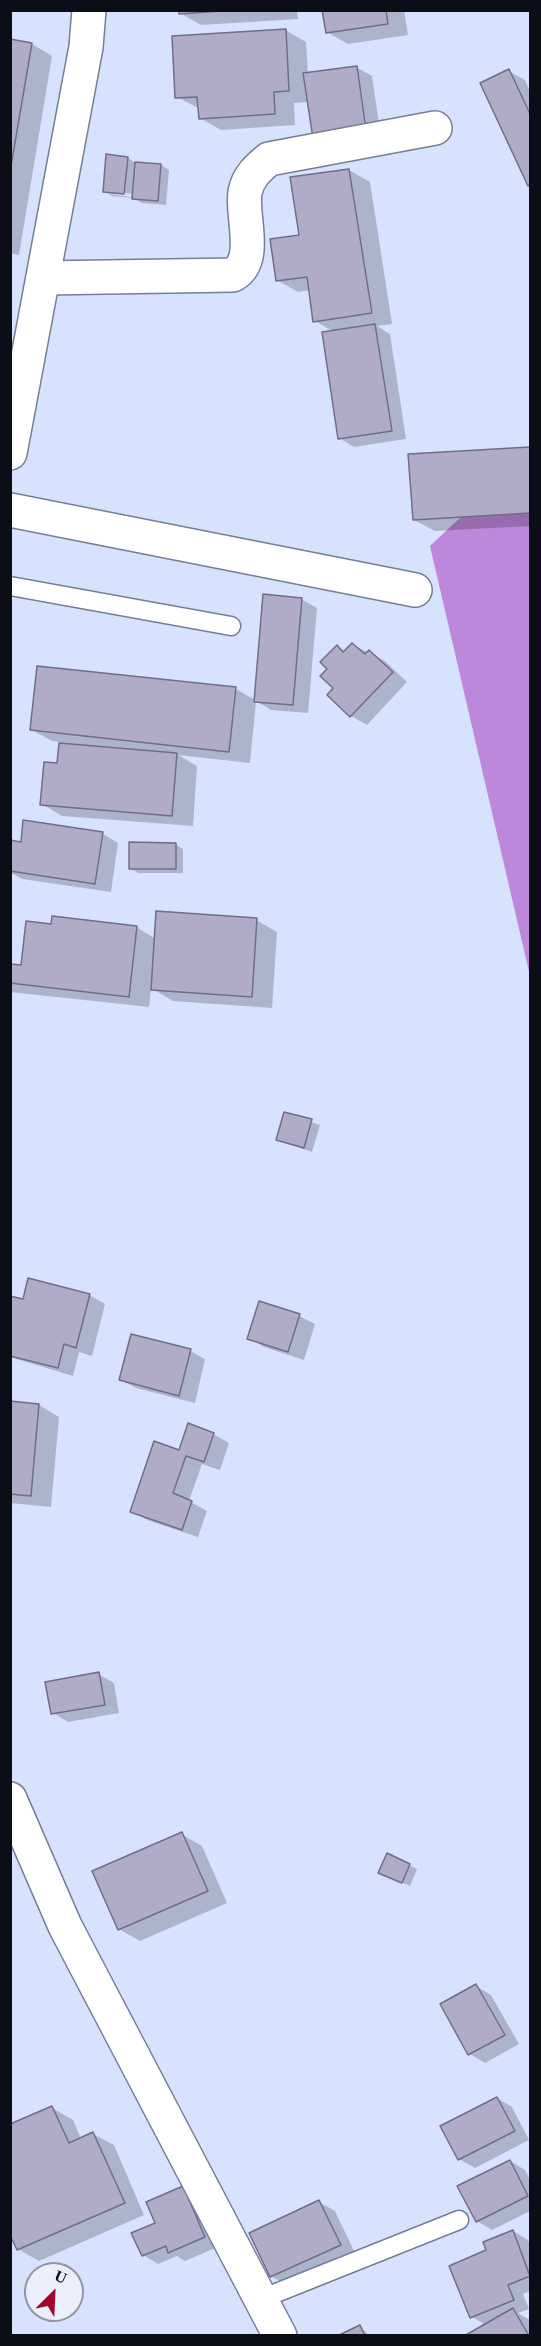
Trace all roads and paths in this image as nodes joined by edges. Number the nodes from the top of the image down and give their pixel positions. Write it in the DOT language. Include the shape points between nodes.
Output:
graph roads {
  1 [pos="89,10"];
  2 [pos="435,128"];
  3 [pos="44,278"];
  4 [pos="10,453"];
  5 [pos="10,510"];
  6 [pos="10,586"];
  7 [pos="415,590"];
  8 [pos="231,626"];
  9 [pos="10,1799"];
  10 [pos="459,2220"];
  11 [pos="261,2299"];
  12 [pos="280,2336"];
  1 -- 3 [label="street" via="87,47"];
  2 -- 3 [label="street" via="269,159 254,171 245,191 246,259 242,270 233,275"];
  3 -- 4 [label="street"];
  5 -- 7 [label="street"];
  6 -- 8 [label="lane"];
  9 -- 11 [label="street" via="65,1926"];
  10 -- 11 [label="lane"];
  11 -- 12 [label="street"];
}
